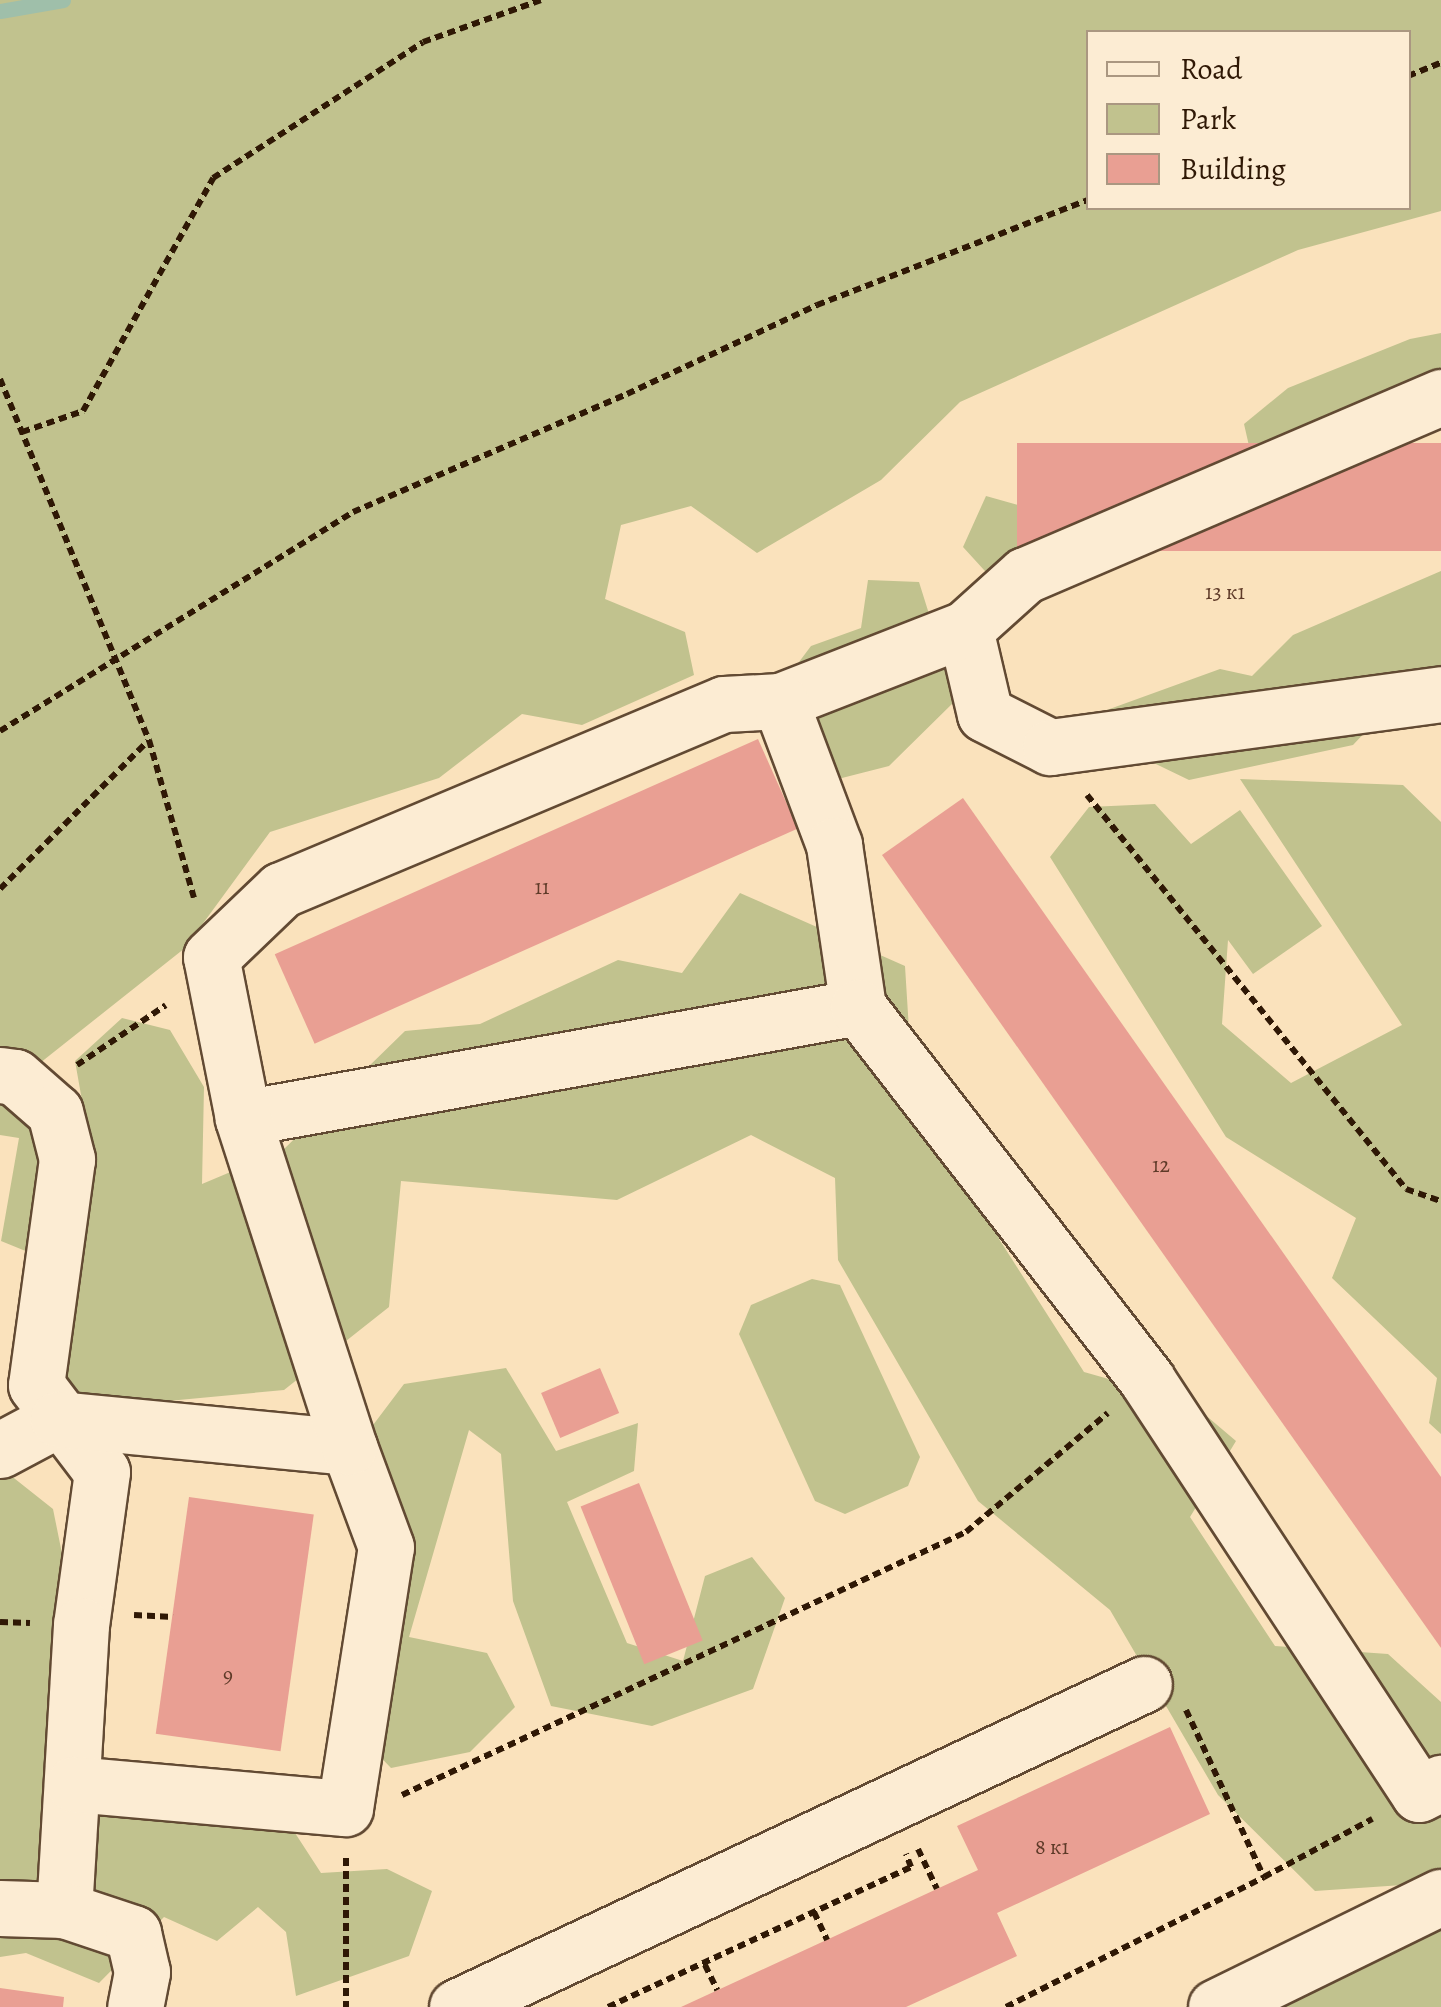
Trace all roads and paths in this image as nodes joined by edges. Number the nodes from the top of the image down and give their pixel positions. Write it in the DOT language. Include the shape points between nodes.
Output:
graph roads {
  1 [pos="541,0"];
  2 [pos="1441,63"];
  3 [pos="1411,75"];
  4 [pos="1086,201"];
  5 [pos="0,379"];
  6 [pos="1441,397"];
  7 [pos="22,432"];
  8 [pos="965,628"];
  9 [pos="115,658"];
  10 [pos="1441,694"];
  11 [pos="780,701"];
  12 [pos="0,731"];
  13 [pos="148,740"];
  14 [pos="1050,747"];
  15 [pos="0,888"];
  16 [pos="212,965"];
  17 [pos="858,1007"];
  18 [pos="17,1084"];
  19 [pos="244,1118"];
  20 [pos="1441,1201"];
  21 [pos="1147,1380"];
  22 [pos="58,1419"];
  23 [pos="349,1447"];
  24 [pos="0,1450"];
  25 [pos="1165,1696"];
  26 [pos="74,1784"];
  27 [pos="1430,1788"];
  28 [pos="346,1808"];
  29 [pos="913,1838"];
  30 [pos="902,1839"];
  31 [pos="1264,1878"];
  32 [pos="937,1889"];
  33 [pos="1441,1897"];
  34 [pos="0,1908"];
  35 [pos="64,1910"];
  36 [pos="814,1912"];
  37 [pos="827,1940"];
  38 [pos="705,1964"];
  39 [pos="716,1990"];
  40 [pos="135,2007"];
  41 [pos="346,2007"];
  42 [pos="457,2007"];
  43 [pos="608,2007"];
  44 [pos="1006,2007"];
  45 [pos="1216,2007"];
  1 -- 7 [label="path" via="423,42 213,178 83,410"];
  2 -- 3 [label="path"];
  4 -- 9 [label="path" via="817,305 353,512"];
  5 -- 7 [label="path"];
  6 -- 8 [label="street" via="1025,575"];
  7 -- 9 [label="path"];
  8 -- 11 [label="street"];
  8 -- 14 [label="street" via="984,714"];
  9 -- 12 [label="path"];
  9 -- 13 [label="path"];
  10 -- 14 [label="street"];
  11 -- 16 [label="street" via="724,704 281,890"];
  11 -- 17 [label="street" via="834,845"];
  13 -- 15 [label="path"];
  13 -- 16 [label="path"];
  14 -- 20 [label="path" via="1406,1189"];
  16 -- 18 [label="path"];
  16 -- 19 [label="street"];
  17 -- 19 [label="street"];
  17 -- 21 [label="street"];
  18 -- 22 [label="street" via="55,1112 67,1159 36,1385"];
  19 -- 23 [label="street"];
  21 -- 27 [label="street"];
  21 -- 28 [label="path" via="966,1532 407,1794"];
  22 -- 23 [label="street"];
  22 -- 24 [label="street"];
  22 -- 26 [label="street" via="102,1472 81,1625"];
  23 -- 28 [label="street" via="386,1548"];
  25 -- 31 [label="path"];
  25 -- 42 [label="street"];
  26 -- 28 [label="street"];
  26 -- 35 [label="street"];
  27 -- 31 [label="path"];
  28 -- 41 [label="path"];
  29 -- 32 [label="path"];
  30 -- 36 [label="path" via="911,1867"];
  31 -- 44 [label="path"];
  33 -- 45 [label="street"];
  34 -- 35 [label="street"];
  35 -- 40 [label="street" via="133,1933 142,1972"];
  36 -- 37 [label="path"];
  36 -- 38 [label="path"];
  38 -- 39 [label="path"];
  38 -- 43 [label="path"];
}
